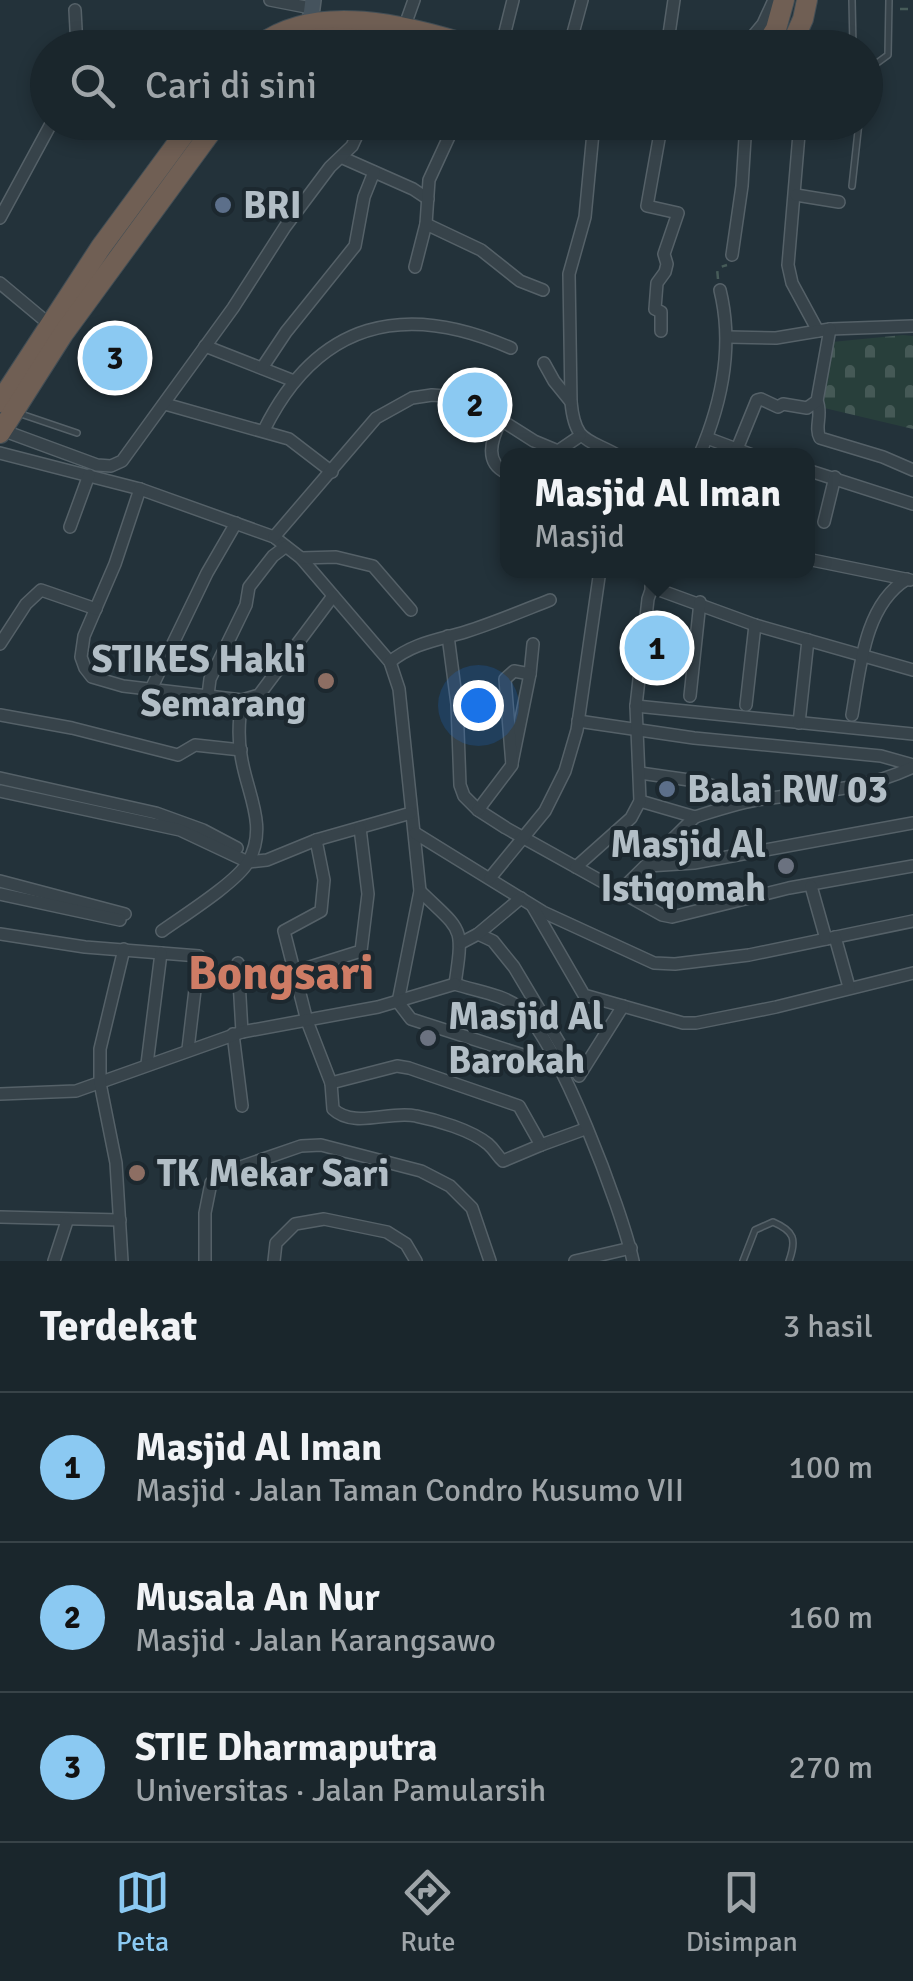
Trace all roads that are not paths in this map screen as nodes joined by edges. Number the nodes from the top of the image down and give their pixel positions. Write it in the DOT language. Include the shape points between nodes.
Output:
graph roads {
  1 [pos="270,0"];
  2 [pos="414,0"];
  3 [pos="514,0"];
  4 [pos="582,0"];
  5 [pos="674,0"];
  6 [pos="774,0"];
  7 [pos="784,0"];
  8 [pos="807,0"];
  9 [pos="852,0"];
  10 [pos="889,0"];
  11 [pos="76,10"];
  12 [pos="311,17"];
  13 [pos="76,30"];
  14 [pos="276,30"];
  15 [pos="381,30"];
  16 [pos="400,30"];
  17 [pos="506,30"];
  18 [pos="574,30"];
  19 [pos="670,30"];
  20 [pos="757,30"];
  21 [pos="775,30"];
  22 [pos="798,30"];
  23 [pos="853,30"];
  24 [pos="883,62"];
  25 [pos="41,140"];
  26 [pos="179,140"];
  27 [pos="205,140"];
  28 [pos="355,140"];
  29 [pos="447,140"];
  30 [pos="592,140"];
  31 [pos="659,140"];
  32 [pos="745,140"];
  33 [pos="799,140"];
  34 [pos="857,140"];
  35 [pos="342,158"];
  36 [pos="374,172"];
  37 [pos="852,186"];
  38 [pos="796,195"];
  39 [pos="5,197"];
  40 [pos="428,199"];
  41 [pos="839,202"];
  42 [pos="0,218"];
  43 [pos="426,224"];
  44 [pos="732,254"];
  45 [pos="414,267"];
  46 [pos="0,284"];
  47 [pos="543,290"];
  48 [pos="720,290"];
  49 [pos="48,324"];
  50 [pos="913,326"];
  51 [pos="824,330"];
  52 [pos="662,332"];
  53 [pos="728,337"];
  54 [pos="205,346"];
  55 [pos="511,348"];
  56 [pos="544,363"];
  57 [pos="262,368"];
  58 [pos="294,381"];
  59 [pos="571,402"];
  60 [pos="817,402"];
  61 [pos="165,404"];
  62 [pos="8,407"];
  63 [pos="500,420"];
  64 [pos="264,430"];
  65 [pos="1,431"];
  66 [pos="78,434"];
  67 [pos="580,436"];
  68 [pos="707,438"];
  69 [pos="551,448"];
  70 [pos="562,448"];
  71 [pos="603,448"];
  72 [pos="703,448"];
  73 [pos="734,448"];
  74 [pos="737,448"];
  75 [pos="0,452"];
  76 [pos="500,470"];
  77 [pos="913,470"];
  78 [pos="332,472"];
  79 [pos="815,472"];
  80 [pos="89,476"];
  81 [pos="835,478"];
  82 [pos="140,490"];
  83 [pos="913,504"];
  84 [pos="824,522"];
  85 [pos="236,523"];
  86 [pos="70,528"];
  87 [pos="274,537"];
  88 [pos="285,547"];
  89 [pos="301,558"];
  90 [pos="815,560"];
  91 [pos="599,578"];
  92 [pos="654,578"];
  93 [pos="910,580"];
  94 [pos="650,587"];
  95 [pos="334,596"];
  96 [pos="550,600"];
  97 [pos="700,602"];
  98 [pos="96,609"];
  99 [pos="411,610"];
  100 [pos="755,625"];
  101 [pos="448,636"];
  102 [pos="808,640"];
  103 [pos="0,644"];
  104 [pos="533,644"];
  105 [pos="862,655"];
  106 [pos="390,662"];
  107 [pos="913,670"];
  108 [pos="530,674"];
  109 [pos="150,690"];
  110 [pos="208,695"];
  111 [pos="690,696"];
  112 [pos="242,700"];
  113 [pos="746,705"];
  114 [pos="636,706"];
  115 [pos="852,714"];
  116 [pos="0,715"];
  117 [pos="578,721"];
  118 [pos="800,722"];
  119 [pos="636,730"];
  120 [pos="913,734"];
  121 [pos="240,750"];
  122 [pos="512,765"];
  123 [pos="913,766"];
  124 [pos="640,773"];
  125 [pos="0,778"];
  126 [pos="0,792"];
  127 [pos="760,799"];
  128 [pos="640,801"];
  129 [pos="98,807"];
  130 [pos="478,810"];
  131 [pos="412,813"];
  132 [pos="695,817"];
  133 [pos="913,823"];
  134 [pos="360,828"];
  135 [pos="415,833"];
  136 [pos="522,836"];
  137 [pos="316,840"];
  138 [pos="249,858"];
  139 [pos="648,866"];
  140 [pos="913,866"];
  141 [pos="576,867"];
  142 [pos="490,878"];
  143 [pos="0,882"];
  144 [pos="812,886"];
  145 [pos="420,891"];
  146 [pos="620,891"];
  147 [pos="0,894"];
  148 [pos="526,902"];
  149 [pos="913,921"];
  150 [pos="162,932"];
  151 [pos="0,934"];
  152 [pos="478,934"];
  153 [pos="830,938"];
  154 [pos="461,943"];
  155 [pos="124,950"];
  156 [pos="162,953"];
  157 [pos="238,964"];
  158 [pos="297,971"];
  159 [pos="913,973"];
  160 [pos="454,984"];
  161 [pos="525,986"];
  162 [pos="848,987"];
  163 [pos="506,1000"];
  164 [pos="398,1002"];
  165 [pos="623,1006"];
  166 [pos="308,1021"];
  167 [pos="238,1033"];
  168 [pos="188,1049"];
  169 [pos="147,1064"];
  170 [pos="557,1066"];
  171 [pos="100,1082"];
  172 [pos="331,1083"];
  173 [pos="0,1094"];
  174 [pos="242,1106"];
  175 [pos="585,1129"];
  176 [pos="541,1145"];
  177 [pos="0,1218"];
  178 [pos="120,1220"];
  179 [pos="67,1222"];
  180 [pos="632,1255"];
  181 [pos="54,1261"];
  182 [pos="122,1261"];
  183 [pos="205,1261"];
  184 [pos="274,1261"];
  185 [pos="416,1261"];
  186 [pos="490,1261"];
  187 [pos="575,1261"];
  188 [pos="743,1261"];
  189 [pos="789,1261"];
  1 -- 12 [label="street"];
  2 -- 16 [label="street"];
  3 -- 17 [label="street"];
  4 -- 18 [label="street"];
  5 -- 19 [label="street"];
  6 -- 20 [label="street"];
  7 -- 21 [label="highway"];
  8 -- 22 [label="highway"];
  9 -- 23 [label="lane"];
  10 -- 24 [label="lane"];
  11 -- 13 [label="street"];
  12 -- 14 [label="highway"];
  12 -- 15 [label="highway" via="367,18"];
  25 -- 39 [label="street"];
  26 -- 49 [label="highway"];
  27 -- 62 [label="highway"];
  28 -- 35 [label="street"];
  29 -- 40 [label="street" via="428,180"];
  30 -- 59 [label="street" via="585,217 569,274"];
  31 -- 52 [label="street" via="648,206 678,213 664,254 668,264 657,282"];
  32 -- 44 [label="street"];
  33 -- 38 [label="street"];
  34 -- 37 [label="lane"];
  35 -- 36 [label="street"];
  35 -- 54 [label="street" via="285,227"];
  36 -- 40 [label="street"];
  36 -- 57 [label="street" via="355,246"];
  38 -- 41 [label="street"];
  38 -- 51 [label="street" via="788,265 792,284"];
  39 -- 42 [label="street"];
  40 -- 43 [label="street"];
  43 -- 45 [label="street"];
  43 -- 47 [label="street"];
  46 -- 49 [label="street"];
  48 -- 53 [label="street"];
  49 -- 62 [label="highway"];
  50 -- 51 [label="street"];
  51 -- 53 [label="street"];
  51 -- 60 [label="street"];
  53 -- 68 [label="street"];
  54 -- 57 [label="street"];
  54 -- 61 [label="street"];
  55 -- 58 [label="street" via="460,328 384,324 325,353"];
  56 -- 59 [label="street"];
  57 -- 58 [label="street"];
  58 -- 64 [label="street"];
  59 -- 67 [label="street"];
  60 -- 74 [label="street" via="807,408 757,400"];
  60 -- 77 [label="street" via="820,438"];
  61 -- 64 [label="street"];
  61 -- 65 [label="street" via="127,457 111,466"];
  62 -- 65 [label="highway"];
  62 -- 66 [label="lane"];
  63 -- 69 [label="street"];
  63 -- 76 [label="street" via="492,462"];
  63 -- 78 [label="street" via="491,406 473,398 412,398 376,418"];
  64 -- 78 [label="street"];
  67 -- 70 [label="street"];
  67 -- 71 [label="street"];
  68 -- 72 [label="street"];
  68 -- 73 [label="street"];
  75 -- 80 [label="street"];
  78 -- 87 [label="street"];
  79 -- 81 [label="street"];
  80 -- 82 [label="street"];
  80 -- 86 [label="street"];
  81 -- 83 [label="street"];
  81 -- 84 [label="street"];
  82 -- 85 [label="street"];
  82 -- 98 [label="street"];
  85 -- 87 [label="street"];
  85 -- 109 [label="street"];
  87 -- 88 [label="street"];
  88 -- 89 [label="street"];
  88 -- 110 [label="street" via="249,588"];
  89 -- 95 [label="street"];
  89 -- 99 [label="street" via="373,566"];
  90 -- 93 [label="street"];
  91 -- 117 [label="street"];
  92 -- 94 [label="street"];
  93 -- 105 [label="street" via="882,600"];
  94 -- 97 [label="street"];
  94 -- 114 [label="street"];
  95 -- 106 [label="street"];
  95 -- 112 [label="street" via="260,694"];
  96 -- 101 [label="street"];
  97 -- 100 [label="street"];
  97 -- 111 [label="street"];
  98 -- 103 [label="street" via="41,590"];
  98 -- 109 [label="street" via="81,650 85,668 102,681"];
  100 -- 102 [label="street"];
  100 -- 113 [label="street"];
  101 -- 106 [label="street"];
  101 -- 130 [label="street" via="460,785"];
  102 -- 105 [label="street"];
  102 -- 118 [label="street"];
  104 -- 108 [label="street"];
  105 -- 107 [label="street"];
  105 -- 115 [label="street"];
  106 -- 131 [label="street" via="399,689"];
  108 -- 122 [label="street"];
  108 -- 122 [label="street" via="514,670 506,679"];
  109 -- 110 [label="street"];
  110 -- 112 [label="street"];
  112 -- 121 [label="street"];
  114 -- 118 [label="street"];
  114 -- 119 [label="street"];
  116 -- 121 [label="street" via="178,755 195,745"];
  117 -- 119 [label="street"];
  117 -- 136 [label="street" via="558,792"];
  118 -- 120 [label="street"];
  119 -- 123 [label="street" via="880,756"];
  119 -- 124 [label="street"];
  121 -- 138 [label="street" via="257,815"];
  122 -- 130 [label="street"];
  123 -- 127 [label="street" via="884,781"];
  124 -- 127 [label="street" via="696,780"];
  124 -- 128 [label="street"];
  125 -- 129 [label="street"];
  126 -- 129 [label="street"];
  127 -- 132 [label="street"];
  128 -- 132 [label="street"];
  128 -- 141 [label="street" via="632,818"];
  129 -- 138 [label="street" via="181,826"];
  130 -- 136 [label="street"];
  131 -- 134 [label="street"];
  131 -- 135 [label="street"];
  132 -- 139 [label="street"];
  133 -- 139 [label="street"];
  134 -- 137 [label="street"];
  134 -- 158 [label="street" via="368,894 361,950"];
  135 -- 142 [label="street"];
  135 -- 145 [label="street"];
  136 -- 141 [label="street"];
  136 -- 142 [label="street"];
  137 -- 138 [label="street" via="267,860"];
  137 -- 158 [label="street" via="324,880 321,911 284,931"];
  138 -- 150 [label="street"];
  139 -- 146 [label="street"];
  140 -- 144 [label="street"];
  141 -- 146 [label="street"];
  142 -- 148 [label="street"];
  143 -- 147 [label="street" via="123,917"];
  144 -- 146 [label="street" via="672,917"];
  144 -- 153 [label="street"];
  145 -- 154 [label="street" via="458,929"];
  145 -- 164 [label="street"];
  148 -- 152 [label="street"];
  148 -- 153 [label="street" via="654,963 749,955"];
  148 -- 165 [label="street" via="584,995"];
  149 -- 153 [label="street"];
  151 -- 155 [label="street"];
  152 -- 154 [label="street"];
  152 -- 161 [label="street" via="498,946"];
  153 -- 162 [label="street"];
  154 -- 160 [label="street"];
  155 -- 156 [label="street"];
  155 -- 171 [label="street" via="100,1049"];
  156 -- 168 [label="street" via="200,959"];
  156 -- 169 [label="street"];
  157 -- 167 [label="street"];
  158 -- 166 [label="street"];
  159 -- 162 [label="street"];
  160 -- 163 [label="street"];
  160 -- 164 [label="street"];
  161 -- 163 [label="street"];
  161 -- 165 [label="street" via="579,1076"];
  162 -- 165 [label="street" via="696,1023"];
  163 -- 170 [label="street" via="528,1017"];
  164 -- 166 [label="street"];
  164 -- 170 [label="street" via="411,1019"];
  166 -- 167 [label="street"];
  166 -- 172 [label="street"];
  167 -- 168 [label="street"];
  167 -- 174 [label="street"];
  168 -- 169 [label="street"];
  169 -- 171 [label="street"];
  170 -- 175 [label="street"];
  171 -- 173 [label="street" via="76,1091"];
  171 -- 178 [label="street"];
  172 -- 176 [label="street" via="409,1068 519,1106"];
  172 -- 176 [label="street" via="340,1115 422,1117 486,1142 503,1162"];
  175 -- 176 [label="street"];
  175 -- 180 [label="street"];
  177 -- 179 [label="street"];
  178 -- 179 [label="street"];
  178 -- 182 [label="street"];
  179 -- 181 [label="street"];
  180 -- 187 [label="street"];
  183 -- 186 [label="street" via="211,1184 239,1167 321,1145 450,1186 472,1208"];
  184 -- 185 [label="street" via="276,1243 295,1224 324,1219 386,1232 406,1244"];
  188 -- 189 [label="lane" via="755,1230 773,1222 794,1235"];
}
